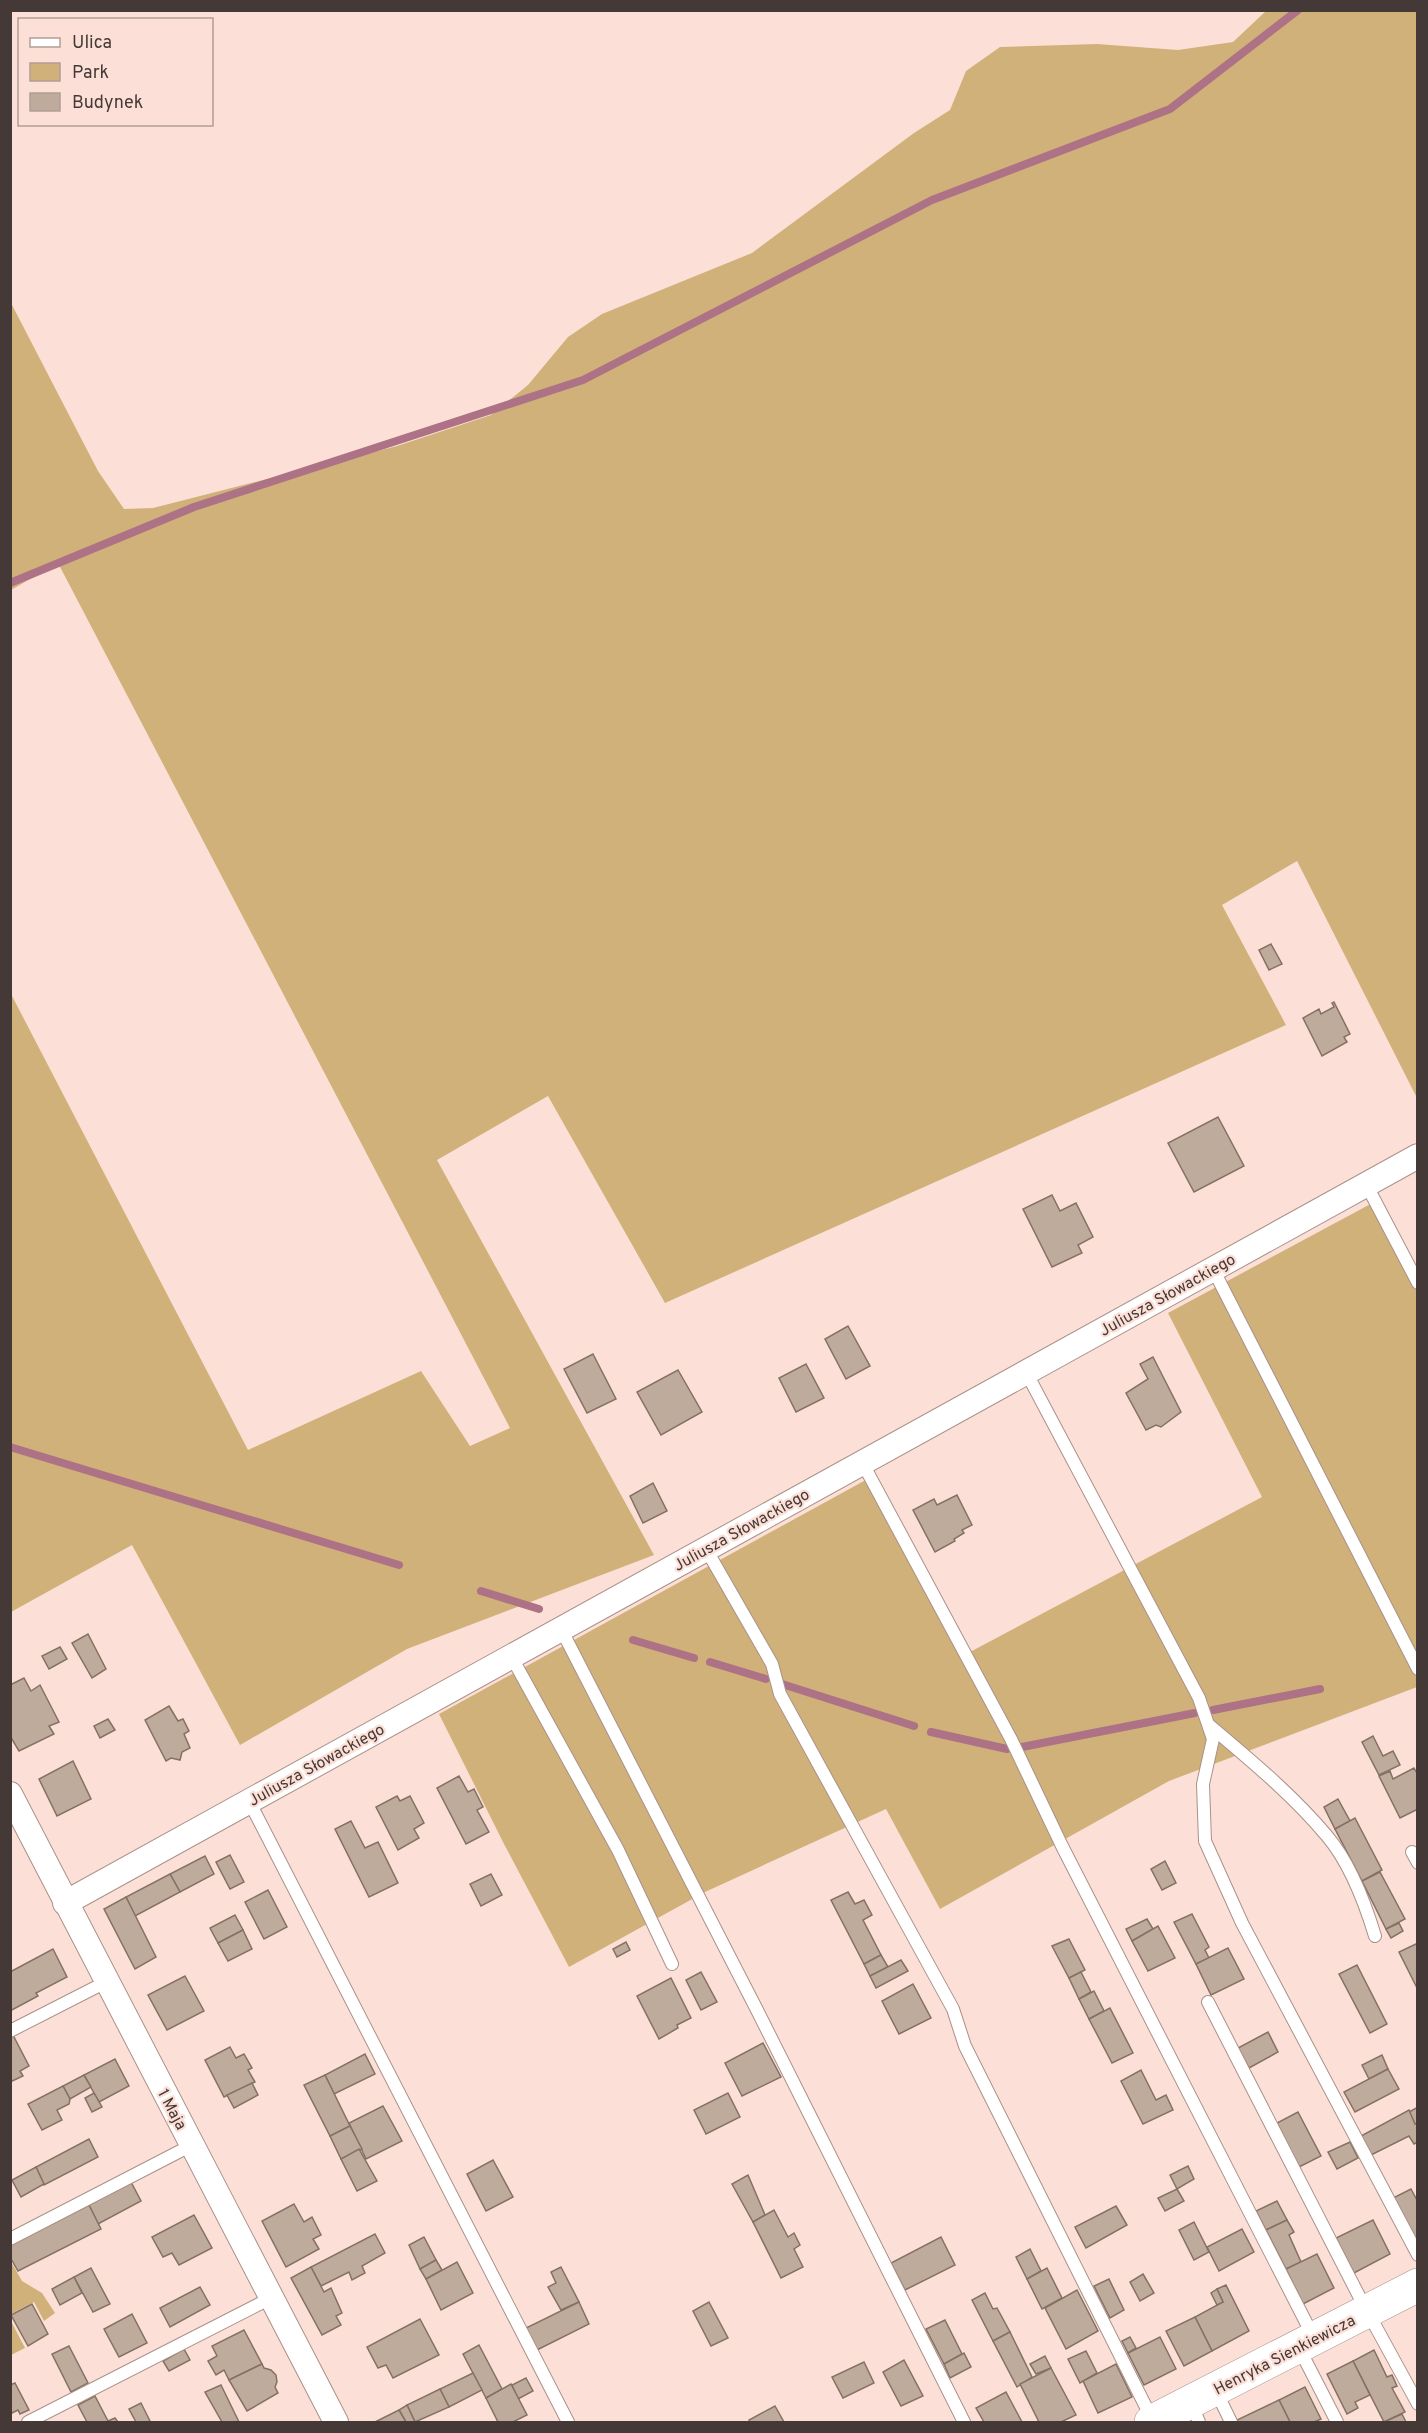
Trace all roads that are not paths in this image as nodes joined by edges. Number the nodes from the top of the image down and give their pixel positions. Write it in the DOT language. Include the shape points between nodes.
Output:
graph roads {
  1 [pos="1418,1156"];
  2 [pos="1366,1184"];
  3 [pos="1213,1269"];
  4 [pos="1418,1283"];
  5 [pos="1026,1372"];
  6 [pos="862,1462"];
  7 [pos="706,1549"];
  8 [pos="561,1629"];
  9 [pos="511,1656"];
  10 [pos="1418,1669"];
  11 [pos="1208,1724"];
  12 [pos="10,1794"];
  13 [pos="249,1801"];
  14 [pos="65,1903"];
  15 [pos="1375,1936"];
  16 [pos="672,1964"];
  17 [pos="106,1982"];
  18 [pos="1208,2002"];
  19 [pos="10,2031"];
  20 [pos="192,2145"];
  21 [pos="10,2239"];
  22 [pos="1418,2255"];
  23 [pos="1418,2285"];
  24 [pos="271,2298"];
  25 [pos="1367,2311"];
  26 [pos="1306,2343"];
  27 [pos="1418,2404"];
  28 [pos="1201,2405"];
  29 [pos="28,2422"];
  30 [pos="336,2422"];
  31 [pos="568,2422"];
  32 [pos="964,2422"];
  33 [pos="1152,2422"];
  34 [pos="1231,2422"];
  35 [pos="1337,2422"];
  1 -- 2 [label="street, Juliusza Słowackiego"];
  2 -- 3 [label="street, Juliusza Słowackiego"];
  2 -- 4 [label="lane"];
  3 -- 5 [label="street, Juliusza Słowackiego"];
  3 -- 10 [label="lane"];
  5 -- 6 [label="street, Juliusza Słowackiego"];
  5 -- 11 [label="lane" via="1199,1698"];
  6 -- 7 [label="street, Juliusza Słowackiego"];
  6 -- 26 [label="lane" via="1011,1739"];
  7 -- 8 [label="street, Juliusza Słowackiego"];
  7 -- 33 [label="lane" via="772,1664 780,1694 953,2009 965,2046"];
  8 -- 9 [label="street, Juliusza Słowackiego"];
  8 -- 32 [label="lane"];
  9 -- 13 [label="street, Juliusza Słowackiego"];
  9 -- 16 [label="lane" via="618,1850"];
  11 -- 15 [label="lane" via="1265,1773 1328,1837 1363,1895"];
  11 -- 22 [label="lane" via="1213,1739 1203,1784 1205,1841 1242,1923"];
  12 -- 14 [label="street, 1 Maja"];
  13 -- 14 [label="street, Juliusza Słowackiego"];
  13 -- 31 [label="lane"];
  14 -- 17 [label="street, 1 Maja"];
  17 -- 19 [label="lane"];
  17 -- 20 [label="street, 1 Maja"];
  18 -- 25 [label="lane"];
  20 -- 21 [label="lane"];
  20 -- 24 [label="street, 1 Maja"];
  23 -- 25 [label="street, Henryka Sienkiewicza"];
  24 -- 29 [label="lane"];
  24 -- 30 [label="street, 1 Maja"];
  25 -- 26 [label="street, Henryka Sienkiewicza"];
  25 -- 27 [label="lane"];
  26 -- 28 [label="street, Henryka Sienkiewicza"];
  26 -- 35 [label="lane"];
  28 -- 33 [label="street, Henryka Sienkiewicza"];
  28 -- 34 [label="lane"];
}
